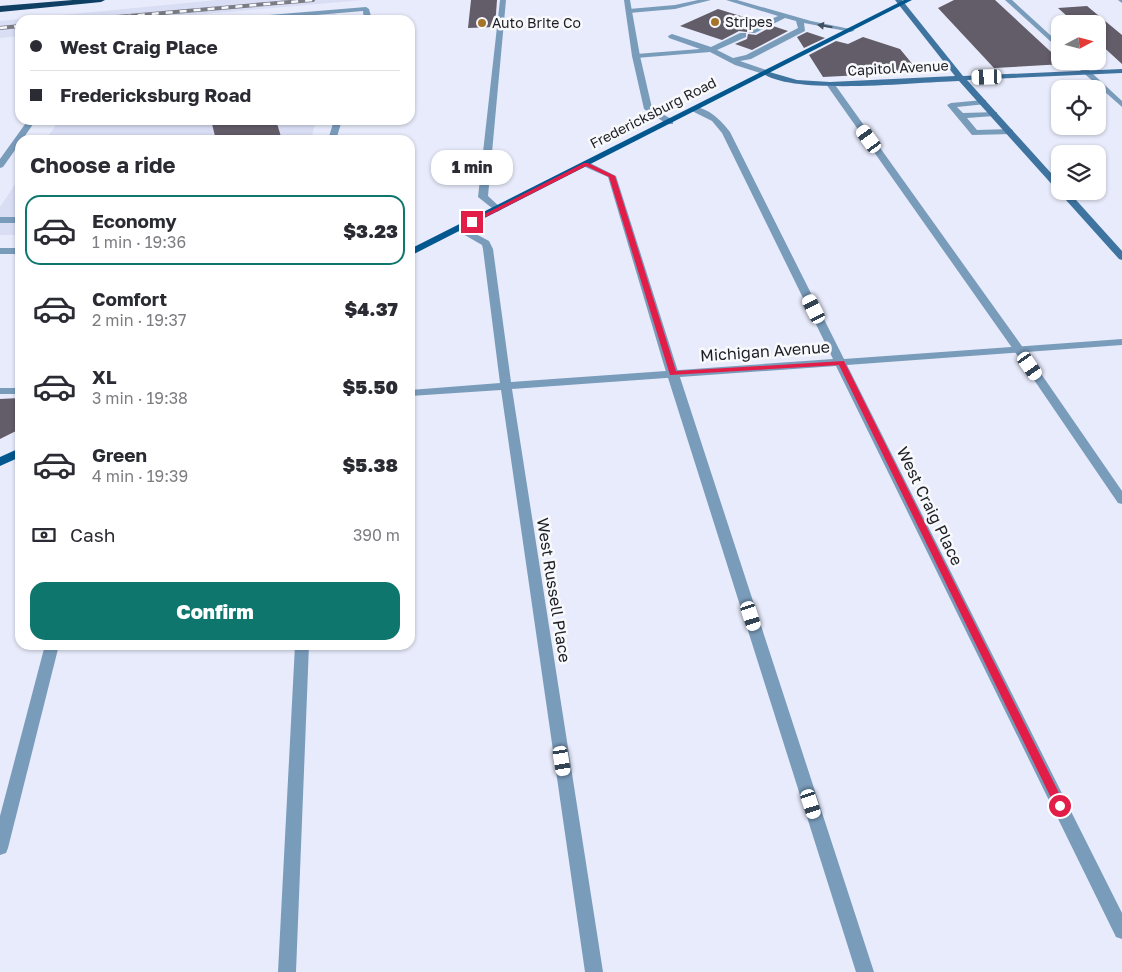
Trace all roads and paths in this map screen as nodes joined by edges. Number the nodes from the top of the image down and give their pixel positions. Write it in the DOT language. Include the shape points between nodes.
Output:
graph roads {
  1 [pos="50,0"];
  2 [pos="101,0"];
  3 [pos="503,0"];
  4 [pos="627,0"];
  5 [pos="708,0"];
  6 [pos="729,0"];
  7 [pos="1008,0"];
  8 [pos="903,1"];
  9 [pos="0,5"];
  10 [pos="0,9"];
  11 [pos="629,11"];
  12 [pos="292,15"];
  13 [pos="367,15"];
  14 [pos="784,16"];
  15 [pos="800,20"];
  16 [pos="770,26"];
  17 [pos="779,26"];
  18 [pos="851,30"];
  19 [pos="752,31"];
  20 [pos="672,36"];
  21 [pos="744,39"];
  22 [pos="1051,40"];
  23 [pos="711,50"];
  24 [pos="636,56"];
  25 [pos="732,60"];
  26 [pos="1085,70"];
  27 [pos="1122,71"];
  28 [pos="1087,72"];
  29 [pos="766,73"];
  30 [pos="961,78"];
  31 [pos="830,84"];
  32 [pos="983,102"];
  33 [pos="1122,105"];
  34 [pos="695,109"];
  35 [pos="994,114"];
  36 [pos="961,116"];
  37 [pos="670,122"];
  38 [pos="1010,132"];
  39 [pos="15,144"];
  40 [pos="586,164"];
  41 [pos="0,166"];
  42 [pos="1051,178"];
  43 [pos="1071,200"];
  44 [pos="497,209"];
  45 [pos="0,220"];
  46 [pos="15,220"];
  47 [pos="459,228"];
  48 [pos="415,250"];
  49 [pos="0,251"];
  50 [pos="15,251"];
  51 [pos="1122,257"];
  52 [pos="1122,342"];
  53 [pos="1020,351"];
  54 [pos="841,362"];
  55 [pos="673,373"];
  56 [pos="506,385"];
  57 [pos="15,390"];
  58 [pos="0,391"];
  59 [pos="415,393"];
  60 [pos="15,454"];
  61 [pos="0,462"];
  62 [pos="1122,500"];
  63 [pos="51,650"];
  64 [pos="302,650"];
  65 [pos="0,848"];
  66 [pos="1122,931"];
  67 [pos="287,972"];
  68 [pos="594,972"];
  69 [pos="864,972"];
  1 -- 9 [label="highway"];
  2 -- 10 [label="highway"];
  3 -- 44 [label="street" via="482,197"];
  4 -- 11 [label="street"];
  5 -- 11 [label="street" via="674,11"];
  6 -- 14 [label="street"];
  7 -- 22 [label="street"];
  8 -- 18 [label="main road, Fredericksburg Road"];
  8 -- 30 [label="street"];
  11 -- 24 [label="street"];
  12 -- 13 [label="street" via="366,9"];
  14 -- 15 [label="street"];
  14 -- 16 [label="street"];
  18 -- 15 [label="street, one-way"];
  15 -- 25 [label="street" via="802,29"];
  16 -- 17 [label="street"];
  16 -- 19 [label="street"];
  18 -- 29 [label="main road, Fredericksburg Road"];
  20 -- 23 [label="street"];
  21 -- 23 [label="street"];
  23 -- 24 [label="street"];
  23 -- 25 [label="street"];
  24 -- 37 [label="street" via="648,108"];
  25 -- 29 [label="street"];
  26 -- 28 [label="street"];
  27 -- 28 [label="street, Capitol Avenue"];
  28 -- 30 [label="street, Capitol Avenue"];
  28 -- 33 [label="street"];
  29 -- 31 [label="street, Capitol Avenue" via="796,82"];
  29 -- 34 [label="main road, Fredericksburg Road"];
  30 -- 31 [label="street, Capitol Avenue"];
  30 -- 32 [label="street"];
  31 -- 53 [label="street"];
  32 -- 35 [label="street"];
  32 -- 36 [label="street" via="951,104"];
  34 -- 37 [label="main road, Fredericksburg Road"];
  34 -- 54 [label="street, West Craig Place" via="715,119 726,132"];
  35 -- 36 [label="street"];
  35 -- 38 [label="street"];
  36 -- 38 [label="street" via="976,133"];
  37 -- 40 [label="main road, Fredericksburg Road"];
  38 -- 42 [label="street"];
  39 -- 41 [label="street"];
  40 -- 44 [label="main road, Fredericksburg Road"];
  40 -- 55 [label="street" via="612,176"];
  43 -- 51 [label="street"];
  44 -- 47 [label="main road, Fredericksburg Road"];
  45 -- 46 [label="street"];
  47 -- 48 [label="main road, Fredericksburg Road"];
  47 -- 56 [label="street, West Russell Place" via="486,243 488,249"];
  49 -- 50 [label="street"];
  52 -- 53 [label="street, Michigan Avenue"];
  53 -- 54 [label="street, Michigan Avenue"];
  53 -- 62 [label="street"];
  54 -- 55 [label="street, Michigan Avenue"];
  54 -- 66 [label="street, West Craig Place"];
  55 -- 56 [label="street, Michigan Avenue"];
  55 -- 69 [label="street"];
  56 -- 59 [label="street, Michigan Avenue"];
  56 -- 68 [label="street, West Russell Place"];
  57 -- 58 [label="street"];
  60 -- 61 [label="main road"];
  63 -- 65 [label="street"];
  64 -- 67 [label="street"];
}
